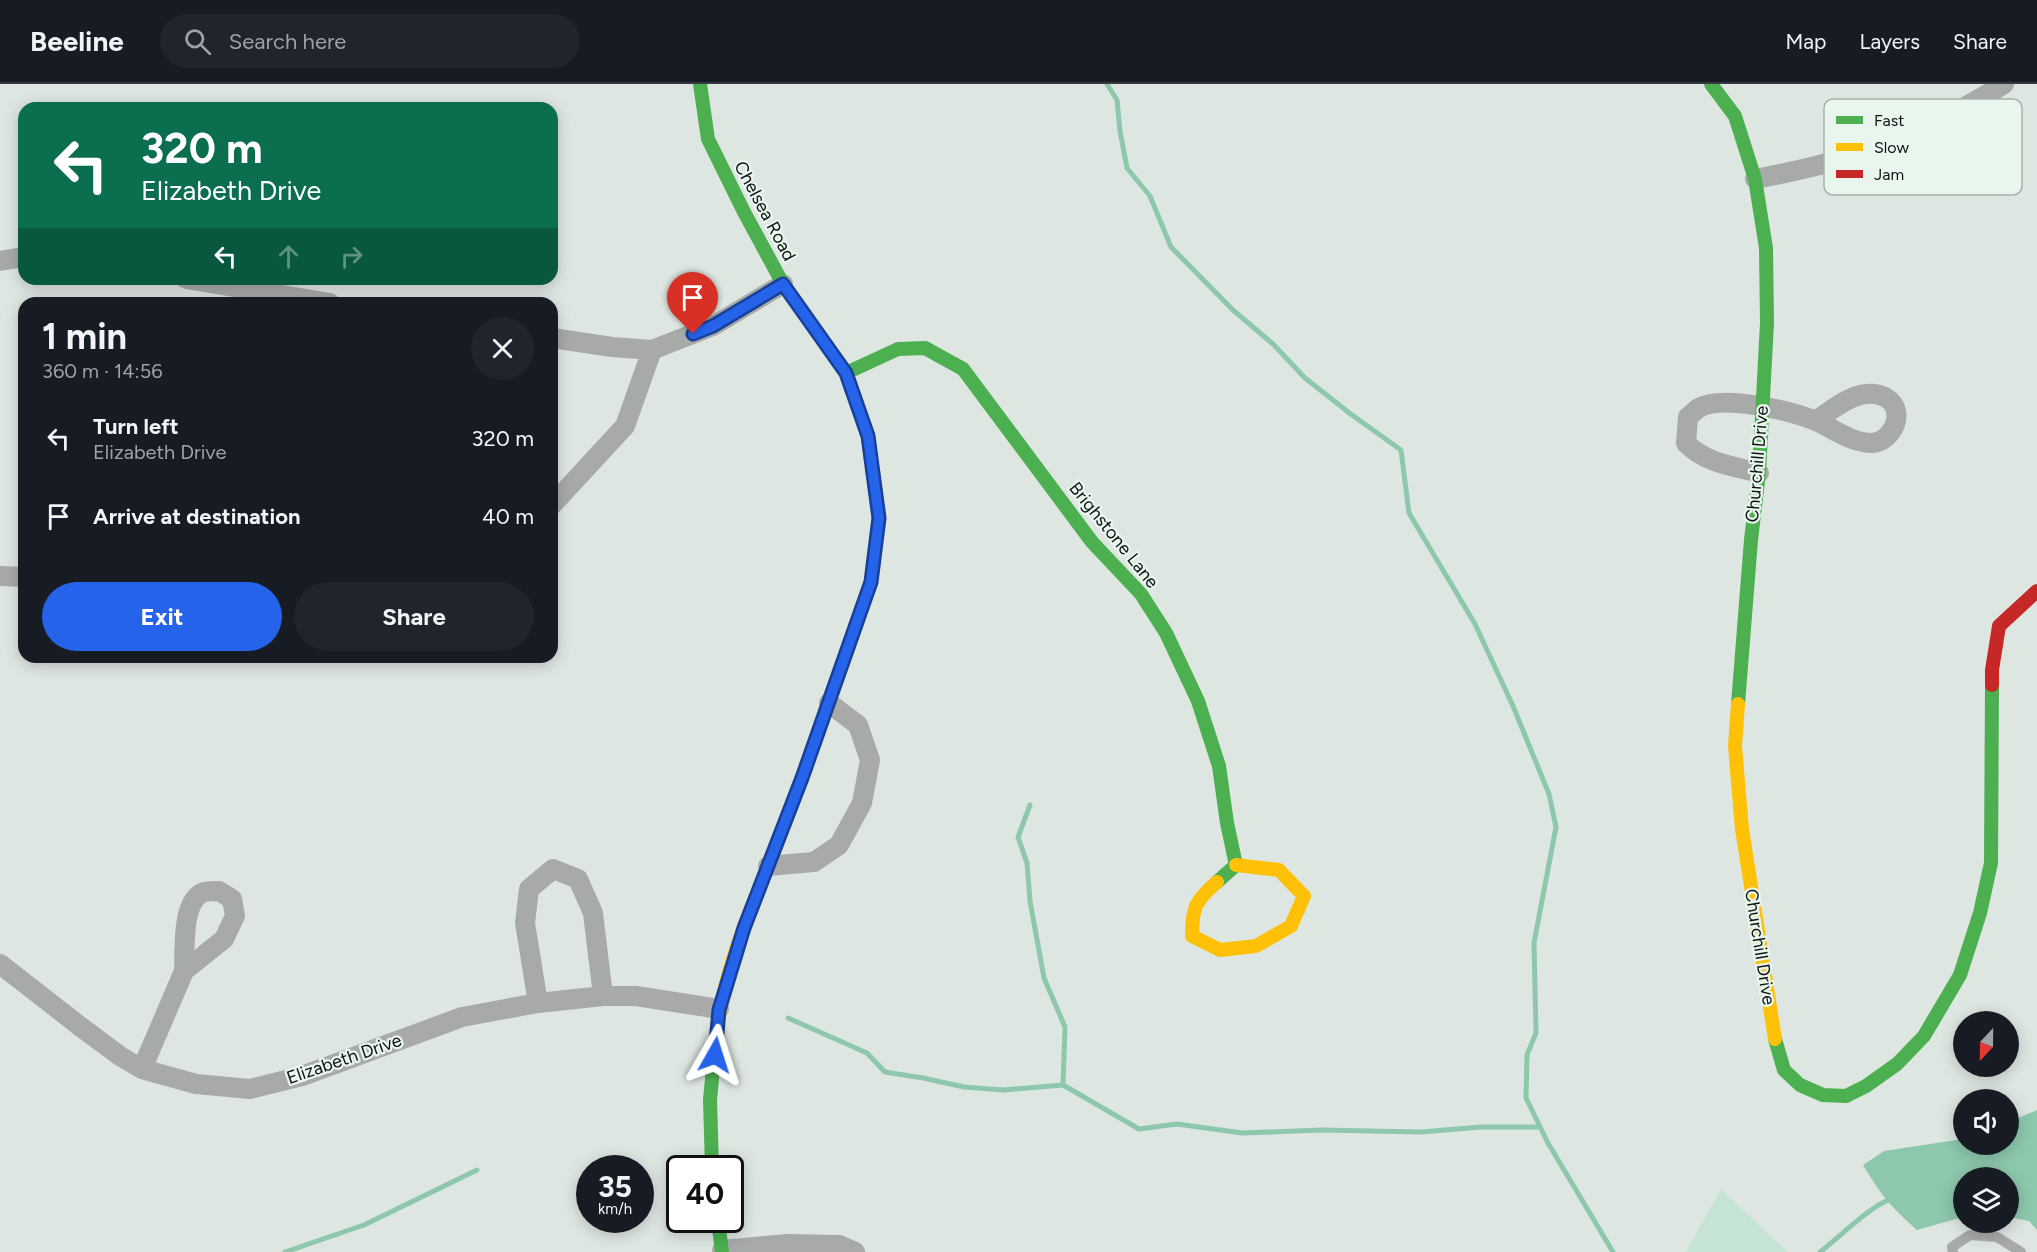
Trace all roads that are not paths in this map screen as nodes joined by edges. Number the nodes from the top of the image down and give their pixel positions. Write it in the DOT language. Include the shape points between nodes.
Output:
graph roads {
  1 [pos="700,84"];
  2 [pos="1712,84"];
  3 [pos="2004,84"];
  4 [pos="1979,99"];
  5 [pos="1824,164"];
  6 [pos="1755,179"];
  7 [pos="18,258"];
  8 [pos="0,261"];
  9 [pos="783,284"];
  10 [pos="222,285"];
  11 [pos="294,297"];
  12 [pos="558,339"];
  13 [pos="652,350"];
  14 [pos="846,373"];
  15 [pos="1763,405"];
  16 [pos="1815,421"];
  17 [pos="1759,473"];
  18 [pos="558,499"];
  19 [pos="0,576"];
  20 [pos="18,577"];
  21 [pos="2037,591"];
  22 [pos="829,703"];
  23 [pos="1236,865"];
  24 [pos="768,866"];
  25 [pos="0,964"];
  26 [pos="184,971"];
  27 [pos="603,996"];
  28 [pos="538,1003"];
  29 [pos="719,1010"];
  30 [pos="142,1069"];
  31 [pos="712,1155"];
  32 [pos="720,1233"];
  33 [pos="722,1251"];
  34 [pos="855,1252"];
  35 [pos="1953,1252"];
  36 [pos="2021,1252"];
  1 -- 9 [label="street, Chelsea Road" via="708,139"];
  2 -- 6 [label="street, Churchill Drive" via="1735,116"];
  3 -- 4 [label="street"];
  5 -- 6 [label="street"];
  6 -- 15 [label="street, Churchill Drive" via="1766,248"];
  7 -- 8 [label="street"];
  9 -- 13 [label="street" via="713,326"];
  9 -- 14 [label="street, Chelsea Road"];
  10 -- 11 [label="street"];
  12 -- 13 [label="street"];
  13 -- 18 [label="street" via="625,426"];
  14 -- 22 [label="street, Chelsea Road" via="868,436 879,518 871,582"];
  14 -- 23 [label="street, Brighstone Lane" via="897,349 925,348 963,369 1092,542 1141,594 1166,633 1198,701 1219,766"];
  15 -- 16 [label="street"];
  15 -- 17 [label="street, Churchill Drive"];
  15 -- 17 [label="street" via="1718,403 1700,407 1689,417 1686,428 1686,443 1704,458"];
  17 -- 21 [label="street, Churchill Drive" via="1735,746 1742,829 1773,1029 1784,1070 1808,1089 1823,1095 1846,1096 1898,1065 1924,1036 1960,975 1980,913 1990,863 1992,670 1999,626"];
  19 -- 20 [label="street"];
  22 -- 24 [label="street, Chelsea Road"];
  22 -- 24 [label="street" via="858,725 870,760 862,803 839,845 814,862"];
  23 -- 23 [label="street" via="1207,891 1192,912 1192,936 1220,950 1256,946 1291,926 1304,896 1279,870"];
  24 -- 29 [label="street, Chelsea Road"];
  25 -- 30 [label="street, Elizabeth Drive"];
  26 -- 30 [label="street"];
  27 -- 28 [label="street, Elizabeth Drive"];
  27 -- 28 [label="street" via="593,913 578,879 553,869 529,889 525,923"];
  27 -- 29 [label="street, Elizabeth Drive" via="656,998"];
  28 -- 30 [label="street, Elizabeth Drive" via="462,1017 302,1076 250,1089 196,1084"];
  29 -- 31 [label="street, Chelsea Road" via="710,1100"];
  32 -- 33 [label="street"];
  33 -- 34 [label="street" via="787,1244 839,1245"];
  35 -- 36 [label="lane" via="1952,1247 1970,1235 1997,1237"];
}
